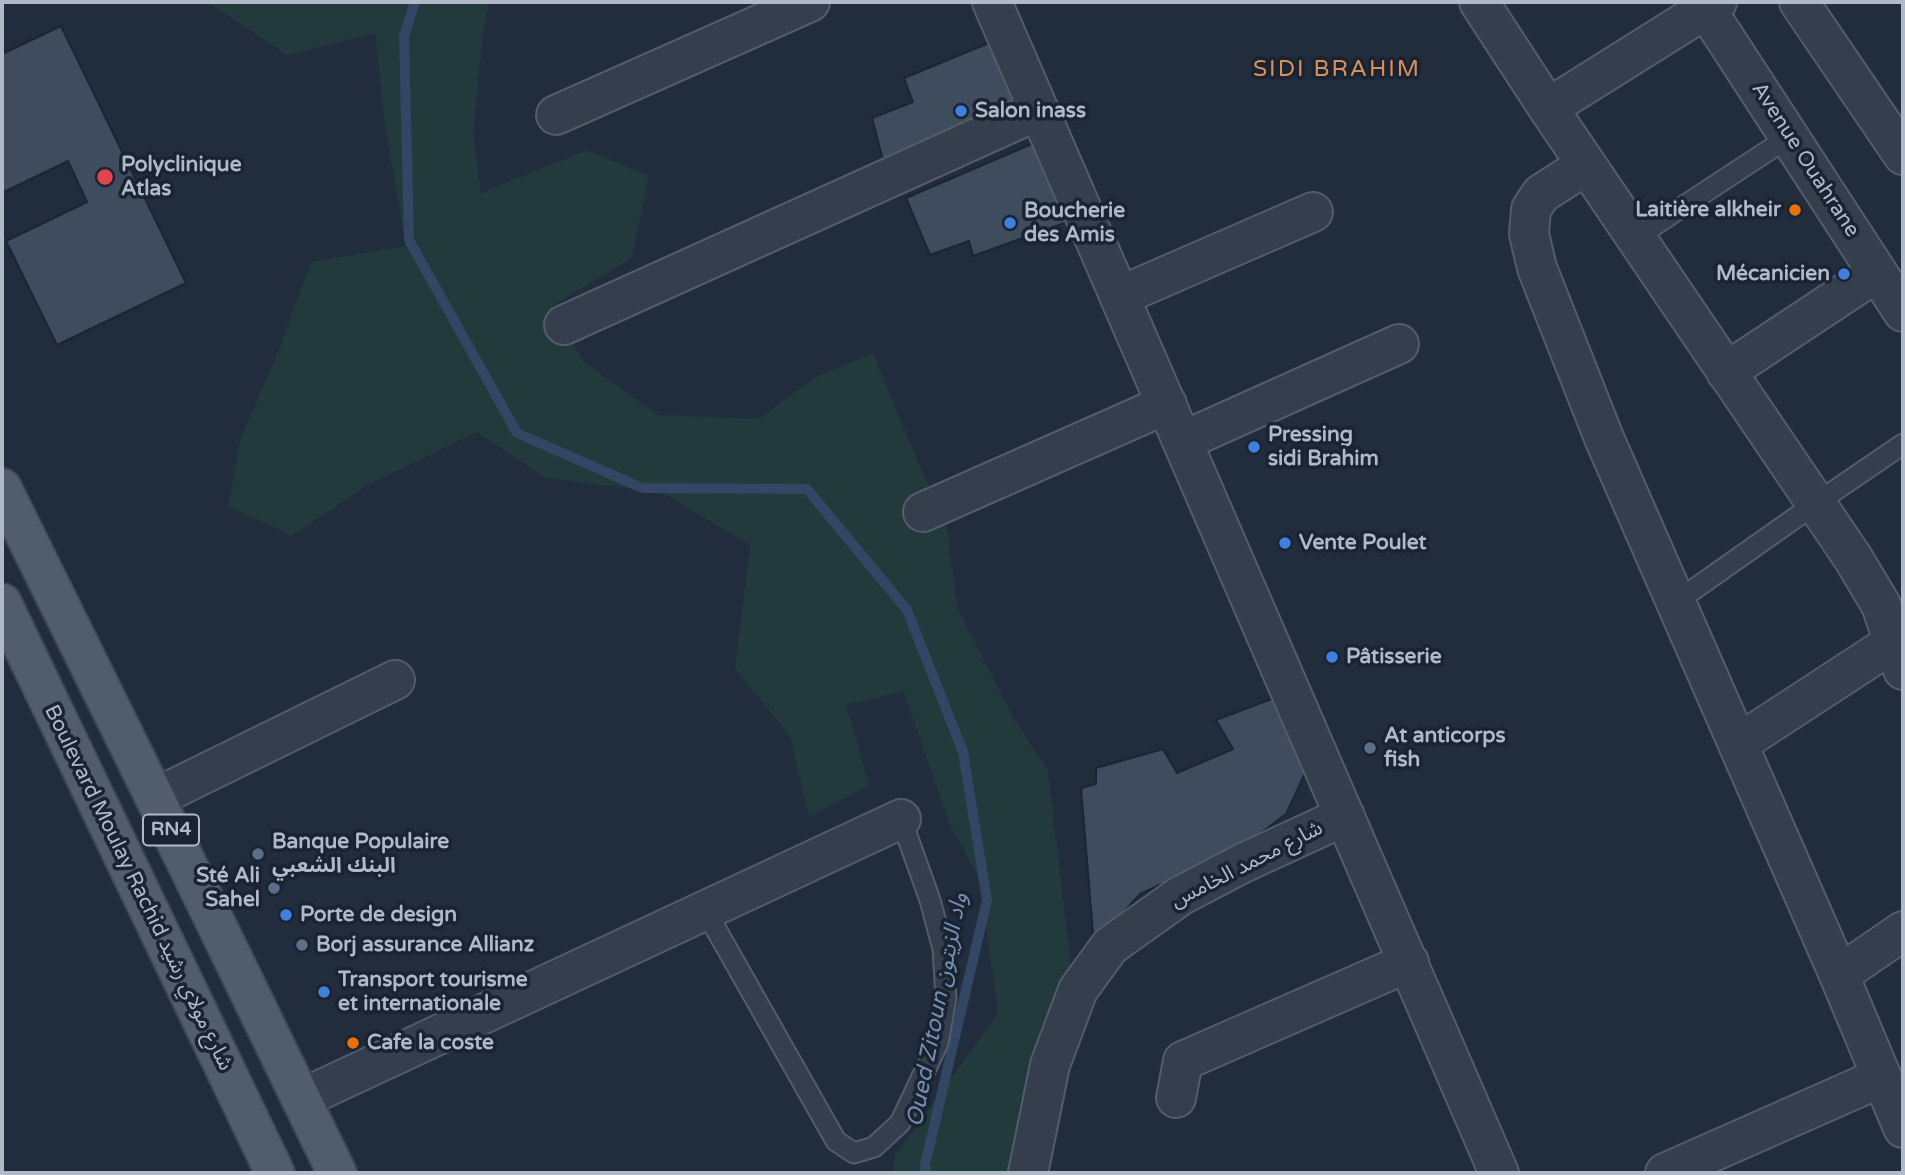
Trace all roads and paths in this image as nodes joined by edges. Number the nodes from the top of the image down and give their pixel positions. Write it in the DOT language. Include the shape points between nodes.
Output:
graph roads {
  1 [pos="810,2"];
  2 [pos="992,2"];
  3 [pos="1479,2"];
  4 [pos="1803,3"];
  5 [pos="1711,5"];
  6 [pos="1548,108"];
  7 [pos="1039,110"];
  8 [pos="556,115"];
  9 [pos="1789,137"];
  10 [pos="1903,155"];
  11 [pos="1586,165"];
  12 [pos="1313,212"];
  13 [pos="1635,238"];
  14 [pos="1877,272"];
  15 [pos="1120,296"];
  16 [pos="1903,312"];
  17 [pos="564,325"];
  18 [pos="1399,344"];
  19 [pos="1726,372"];
  20 [pos="1167,404"];
  21 [pos="1183,441"];
  22 [pos="1903,444"];
  23 [pos="2,488"];
  24 [pos="1815,504"];
  25 [pos="923,512"];
  26 [pos="1676,602"];
  27 [pos="2,603"];
  28 [pos="1900,649"];
  29 [pos="395,680"];
  30 [pos="1738,744"];
  31 [pos="155,797"];
  32 [pos="1346,816"];
  33 [pos="901,819"];
  34 [pos="705,910"];
  35 [pos="1903,931"];
  36 [pos="1409,962"];
  37 [pos="1839,975"];
  38 [pos="1882,1077"];
  39 [pos="1175,1098"];
  40 [pos="301,1099"];
  41 [pos="1903,1128"];
  42 [pos="275,1173"];
  43 [pos="337,1173"];
  44 [pos="1028,1173"];
  45 [pos="1499,1173"];
  46 [pos="1665,1173"];
  1 -- 8 [label="street"];
  2 -- 7 [label="street"];
  3 -- 6 [label="street"];
  4 -- 10 [label="street"];
  5 -- 6 [label="street"];
  5 -- 9 [label="street, Avenue Ouahrane"];
  6 -- 11 [label="street"];
  7 -- 15 [label="street"];
  7 -- 17 [label="street"];
  9 -- 13 [label="lane"];
  9 -- 14 [label="street, Avenue Ouahrane"];
  11 -- 13 [label="street"];
  11 -- 26 [label="street" via="1541,194 1531,209 1529,234 1537,268"];
  12 -- 15 [label="street"];
  13 -- 19 [label="street"];
  14 -- 16 [label="street, Avenue Ouahrane"];
  14 -- 19 [label="street"];
  15 -- 20 [label="street"];
  18 -- 21 [label="street"];
  19 -- 24 [label="street"];
  20 -- 21 [label="street"];
  20 -- 25 [label="street"];
  21 -- 32 [label="street"];
  22 -- 24 [label="lane"];
  23 -- 31 [label="main road, RN4"];
  24 -- 26 [label="lane"];
  24 -- 28 [label="street" via="1881,605"];
  26 -- 30 [label="street"];
  27 -- 42 [label="main road, Boulevard Moulay Rachid شارع مولاي رشيد / RN4"];
  28 -- 30 [label="street"];
  29 -- 31 [label="street"];
  30 -- 37 [label="street"];
  31 -- 40 [label="main road, RN4"];
  32 -- 36 [label="street"];
  32 -- 44 [label="street, شارع محمد الخامس" via="1180,896 1110,946 1078,990 1050,1065"];
  33 -- 34 [label="street"];
  33 -- 34 [label="lane" via="943,949 946,998 938,1043 900,1124 874,1147 854,1153 836,1141"];
  34 -- 40 [label="street"];
  35 -- 37 [label="street"];
  36 -- 39 [label="street" via="1183,1060"];
  36 -- 45 [label="street"];
  37 -- 38 [label="street"];
  38 -- 41 [label="street"];
  38 -- 46 [label="street"];
  40 -- 43 [label="main road, RN4"];
}
